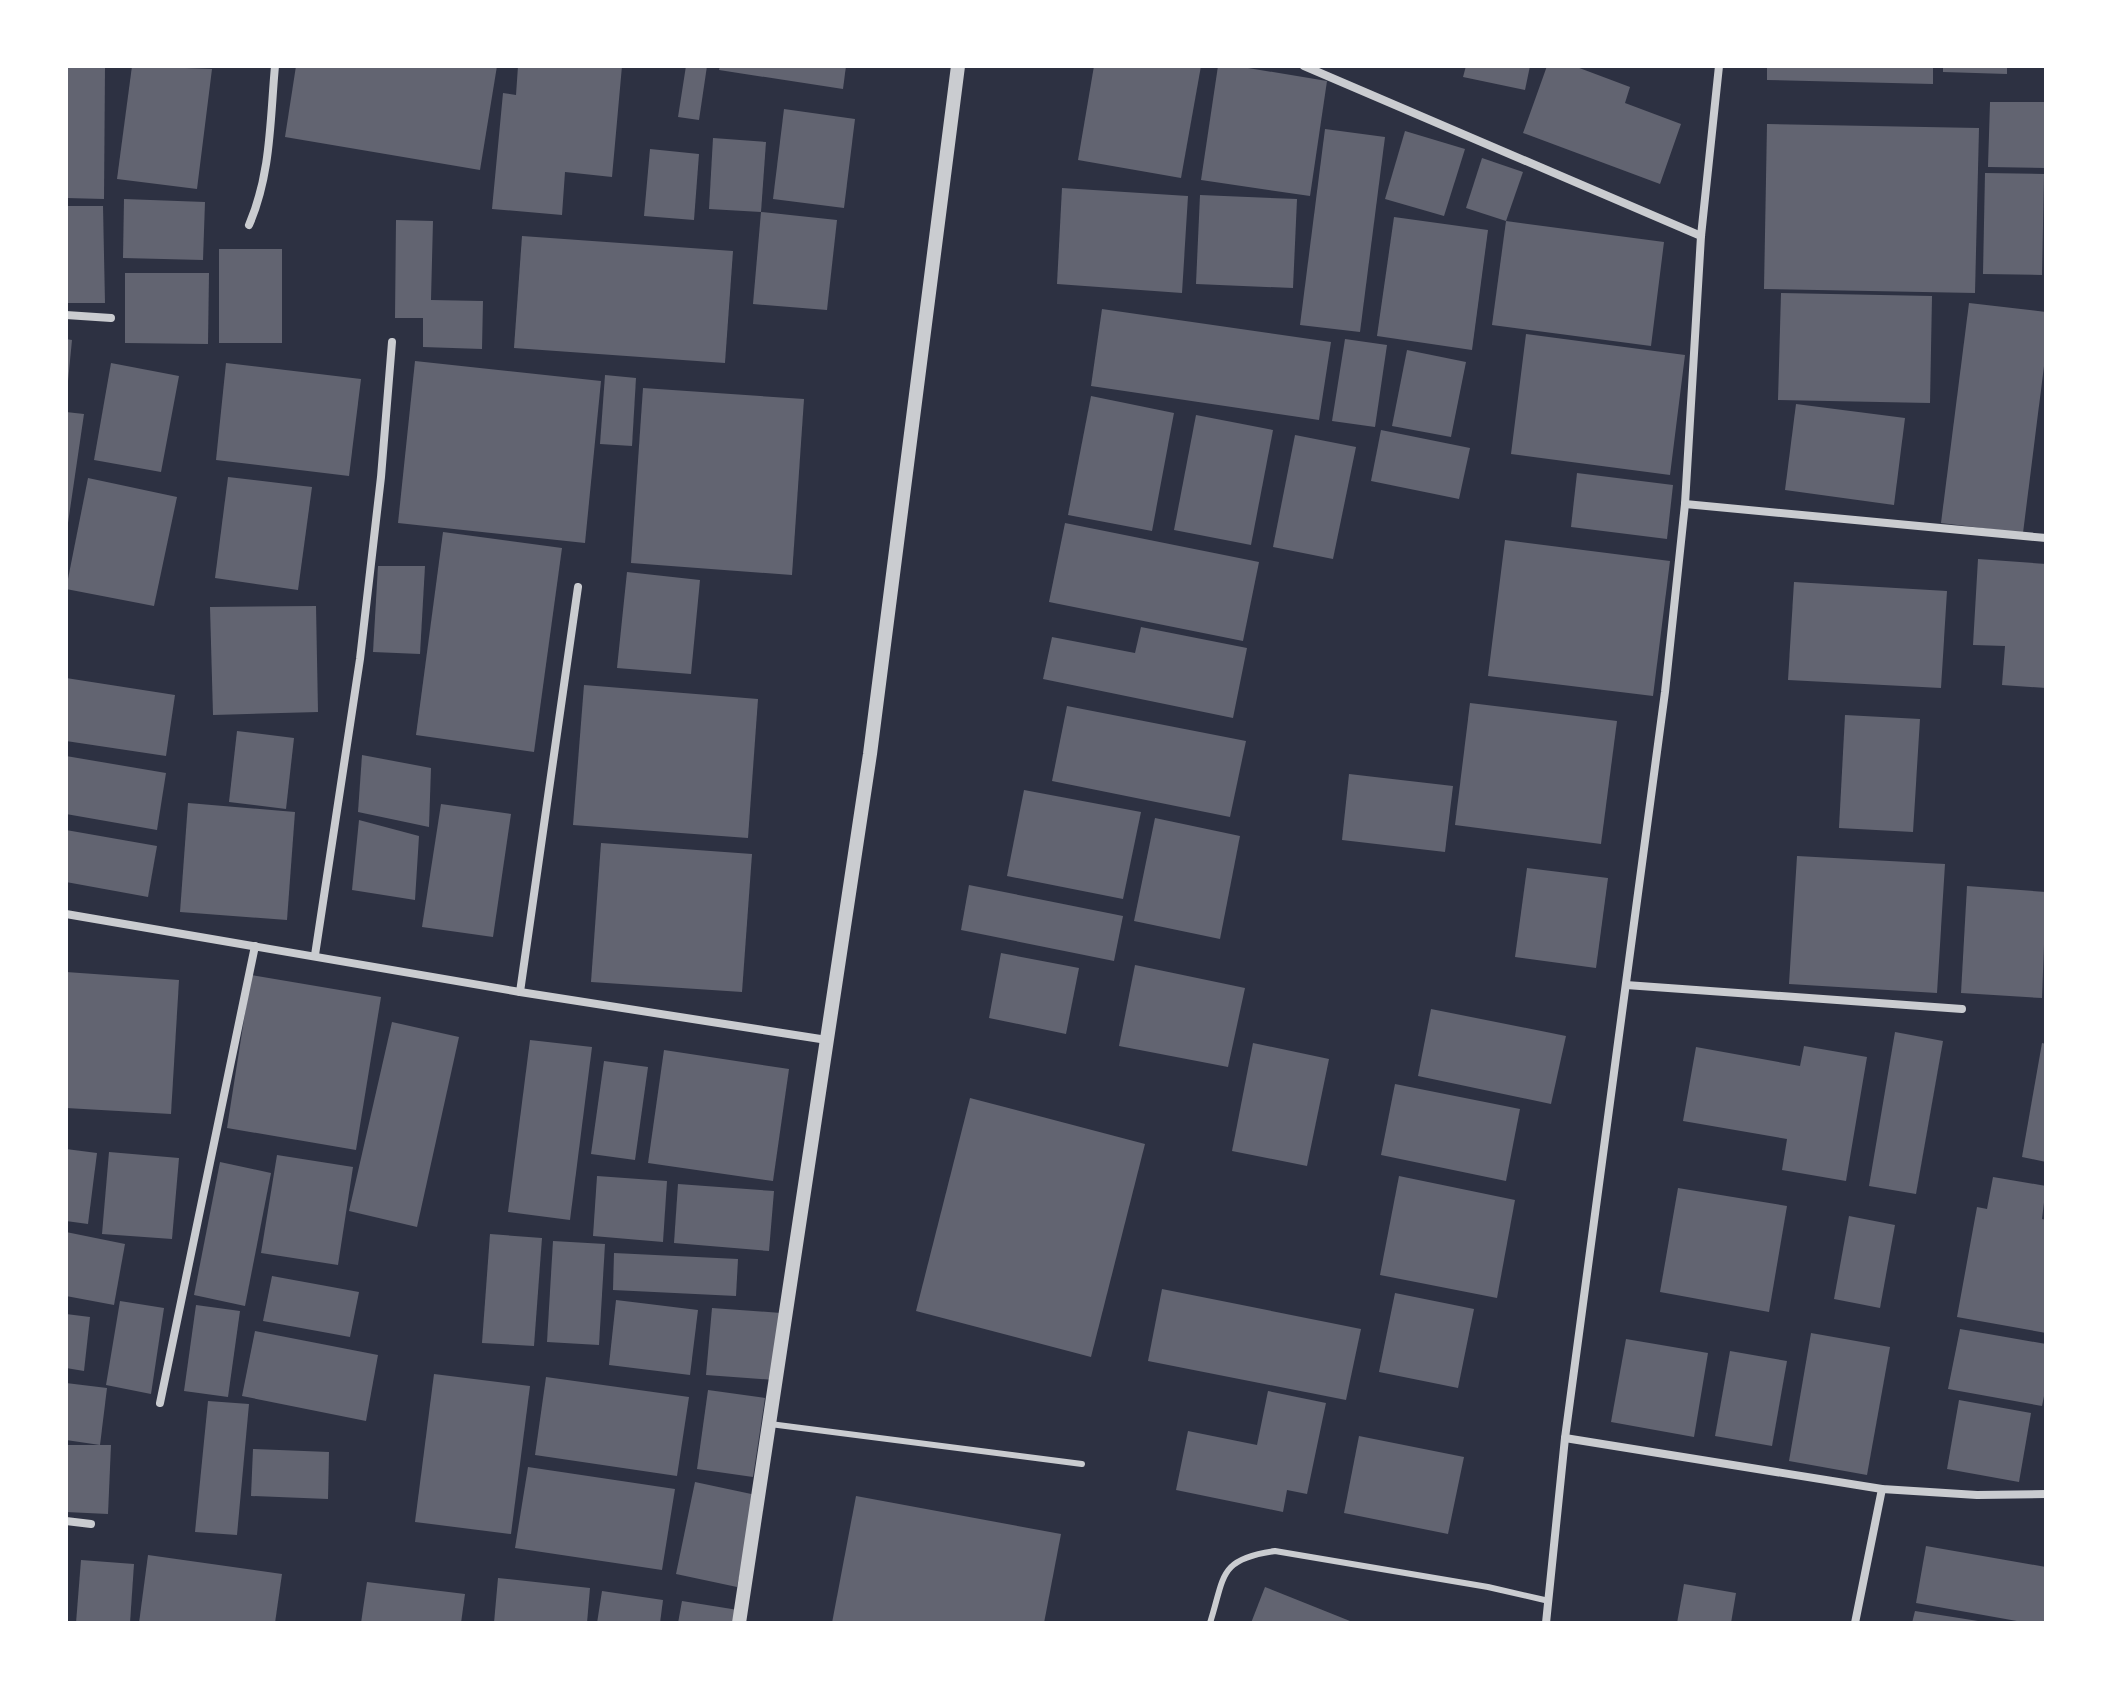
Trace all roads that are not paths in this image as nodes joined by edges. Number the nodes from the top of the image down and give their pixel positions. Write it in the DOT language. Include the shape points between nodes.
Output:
graph roads {
  1 [pos="275,66"];
  2 [pos="958,66"];
  3 [pos="1304,66"];
  4 [pos="1719,66"];
  5 [pos="249,225"];
  6 [pos="1701,236"];
  7 [pos="66,315"];
  8 [pos="111,318"];
  9 [pos="392,342"];
  10 [pos="1685,504"];
  11 [pos="2046,538"];
  12 [pos="578,587"];
  13 [pos="66,914"];
  14 [pos="255,946"];
  15 [pos="315,955"];
  16 [pos="1626,985"];
  17 [pos="520,992"];
  18 [pos="1962,1009"];
  19 [pos="827,1040"];
  20 [pos="160,1403"];
  21 [pos="770,1424"];
  22 [pos="1565,1438"];
  23 [pos="1082,1464"];
  24 [pos="1882,1489"];
  25 [pos="2046,1494"];
  26 [pos="66,1521"];
  27 [pos="91,1524"];
  28 [pos="1549,1601"];
  29 [pos="739,1623"];
  30 [pos="1210,1623"];
  31 [pos="1546,1623"];
  32 [pos="1855,1623"];
  1 -- 5 [label="street" via="268,167"];
  2 -- 19 [label="street" via="870,754"];
  3 -- 6 [label="street"];
  4 -- 6 [label="street"];
  6 -- 10 [label="street"];
  7 -- 8 [label="street"];
  9 -- 15 [label="street" via="360,659"];
  10 -- 11 [label="street"];
  10 -- 16 [label="street"];
  12 -- 17 [label="street"];
  13 -- 14 [label="street"];
  14 -- 15 [label="street"];
  14 -- 20 [label="street"];
  15 -- 17 [label="street"];
  16 -- 18 [label="street"];
  16 -- 22 [label="street"];
  17 -- 19 [label="street"];
  19 -- 21 [label="street"];
  21 -- 23 [label="lane"];
  21 -- 29 [label="street"];
  22 -- 24 [label="street"];
  22 -- 28 [label="street"];
  24 -- 25 [label="street"];
  24 -- 32 [label="street"];
  26 -- 27 [label="street"];
  28 -- 30 [label="lane" via="1275,1551 1247,1555 1223,1576"];
  28 -- 31 [label="street"];
}
